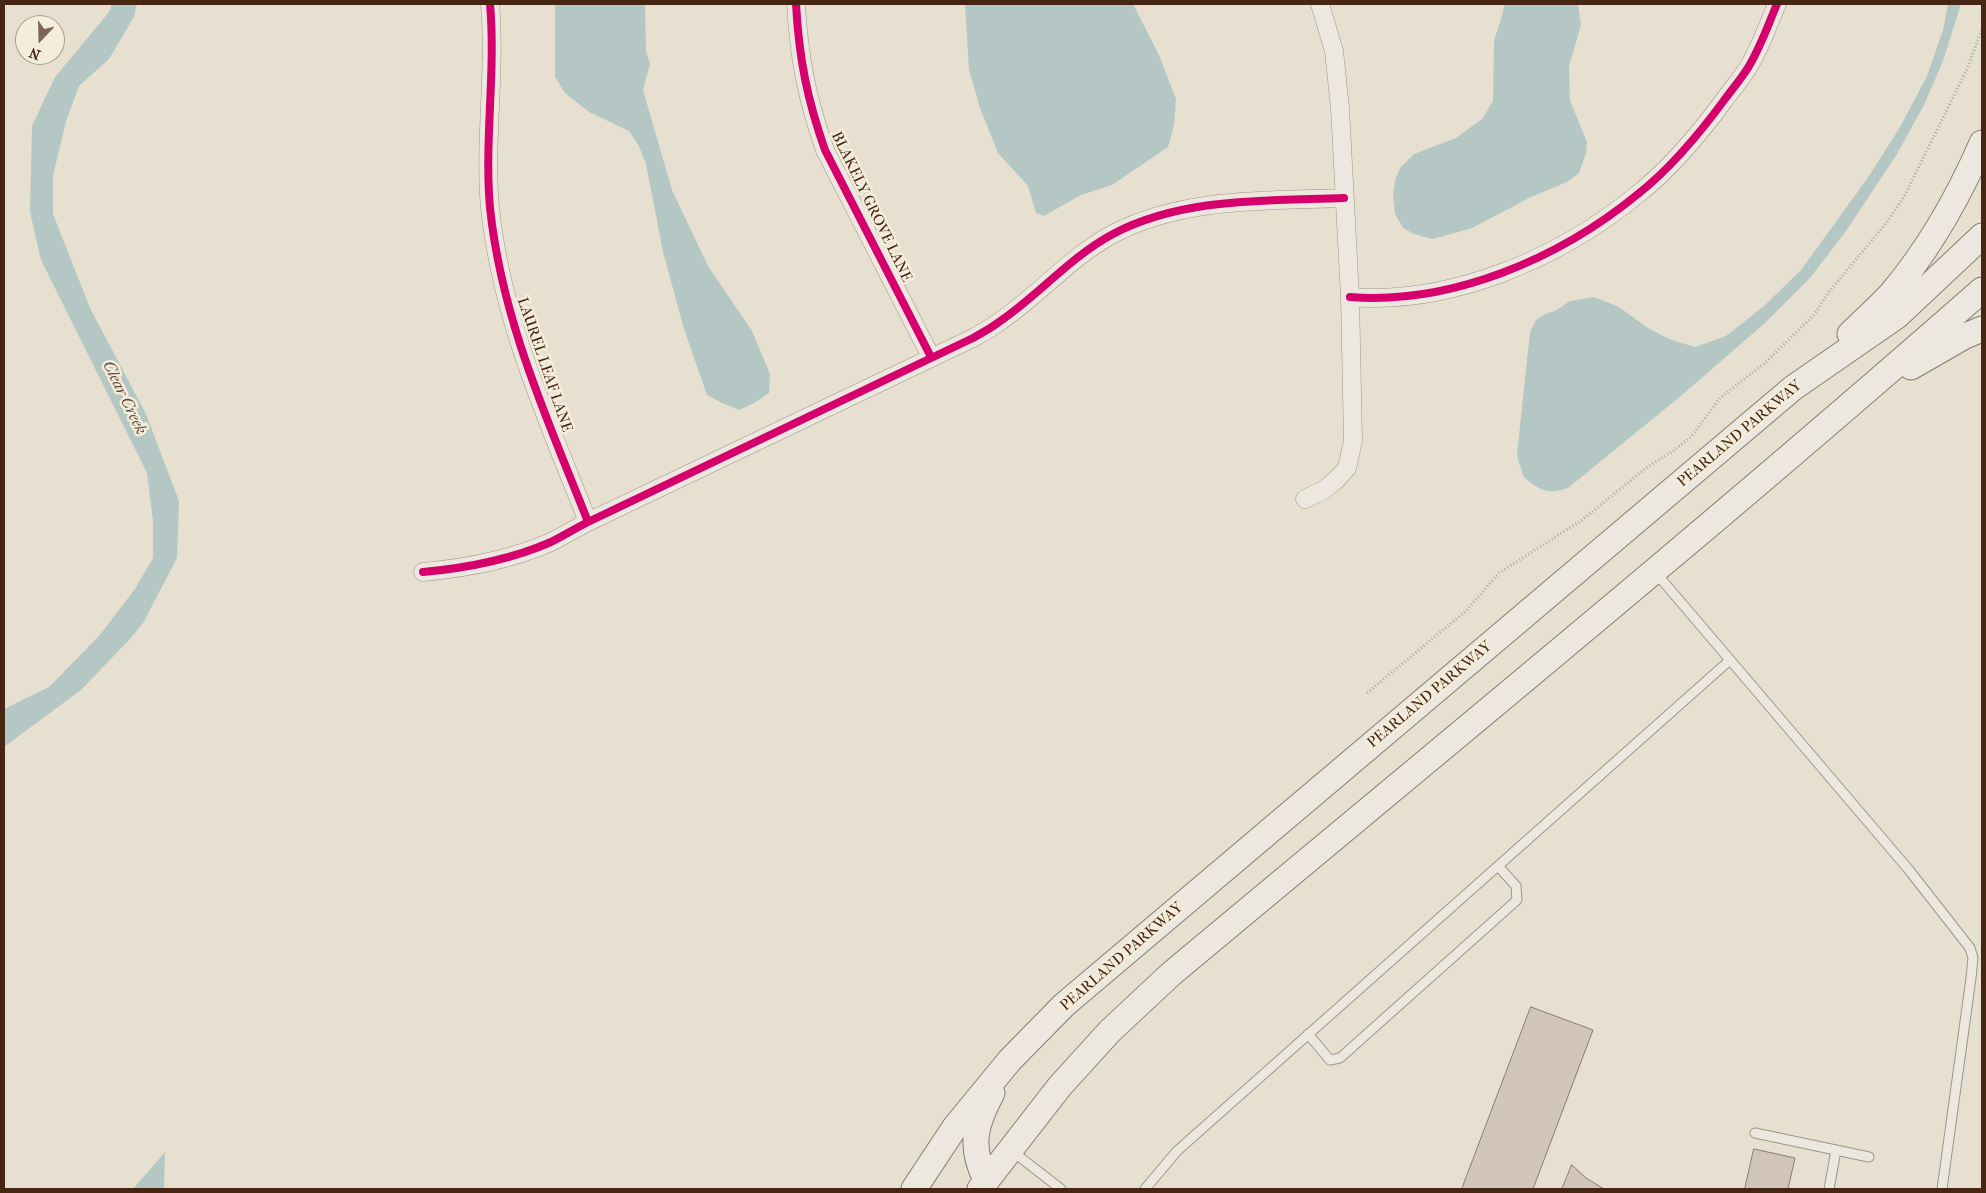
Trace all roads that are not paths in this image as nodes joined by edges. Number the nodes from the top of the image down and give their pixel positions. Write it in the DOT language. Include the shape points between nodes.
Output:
graph roads {
  1 [pos="490,4"];
  2 [pos="796,4"];
  3 [pos="1320,4"];
  4 [pos="1777,4"];
  5 [pos="1982,143"];
  6 [pos="1344,198"];
  7 [pos="1982,236"];
  8 [pos="1982,290"];
  9 [pos="1350,297"];
  10 [pos="1982,329"];
  11 [pos="931,357"];
  12 [pos="1793,388"];
  13 [pos="1844,411"];
  14 [pos="1306,499"];
  15 [pos="588,522"];
  16 [pos="1654,571"];
  17 [pos="423,572"];
  18 [pos="1730,660"];
  19 [pos="1498,866"];
  20 [pos="1308,1034"];
  21 [pos="1010,1060"];
  22 [pos="1755,1133"];
  23 [pos="1009,1149"];
  24 [pos="1836,1150"];
  25 [pos="1869,1157"];
  26 [pos="986,1185"];
  27 [pos="914,1189"];
  28 [pos="1061,1189"];
  29 [pos="1145,1189"];
  30 [pos="1829,1189"];
  31 [pos="1942,1189"];
  1 -- 15 [label="street, LAUREL LEAF LANE" via="492,54 488,172 490,210 503,287 533,384"];
  2 -- 11 [label="street, BLAKELY GROVE LANE" via="801,65 825,150"];
  3 -- 6 [label="street" via="1334,51"];
  4 -- 9 [label="street" via="1749,66 1690,143 1639,194 1594,226 1512,270 1469,283 1393,297"];
  5 -- 12 [label="main road" via="1936,233 1890,294"];
  6 -- 9 [label="street"];
  6 -- 11 [label="street" via="1206,205 1146,220 1114,234 1080,255 1000,322 974,338"];
  7 -- 12 [label="main road, PEARLAND PARKWAY" via="1897,316"];
  8 -- 13 [label="main road"];
  9 -- 14 [label="street" via="1351,454 1347,468 1336,480"];
  10 -- 13 [label="main road" via="1908,368"];
  11 -- 15 [label="street"];
  12 -- 21 [label="main road, PEARLAND PARKWAY" via="1064,1005"];
  13 -- 16 [label="main road"];
  15 -- 17 [label="street" via="522,553 473,566"];
  16 -- 18 [label="lane"];
  16 -- 23 [label="main road" via="1171,974 1110,1031"];
  18 -- 19 [label="lane"];
  18 -- 31 [label="lane" via="1909,870 1970,948 1973,958 1971,978"];
  19 -- 20 [label="lane"];
  19 -- 20 [label="lane" via="1516,886 1517,900 1340,1058 1330,1060"];
  20 -- 29 [label="lane" via="1177,1151"];
  21 -- 26 [label="main road" via="987,1103 975,1137 978,1164"];
  21 -- 27 [label="main road, PEARLAND PARKWAY" via="955,1127"];
  22 -- 24 [label="lane"];
  23 -- 26 [label="main road"];
  23 -- 28 [label="lane"];
  24 -- 25 [label="lane"];
  24 -- 30 [label="lane"];
}
